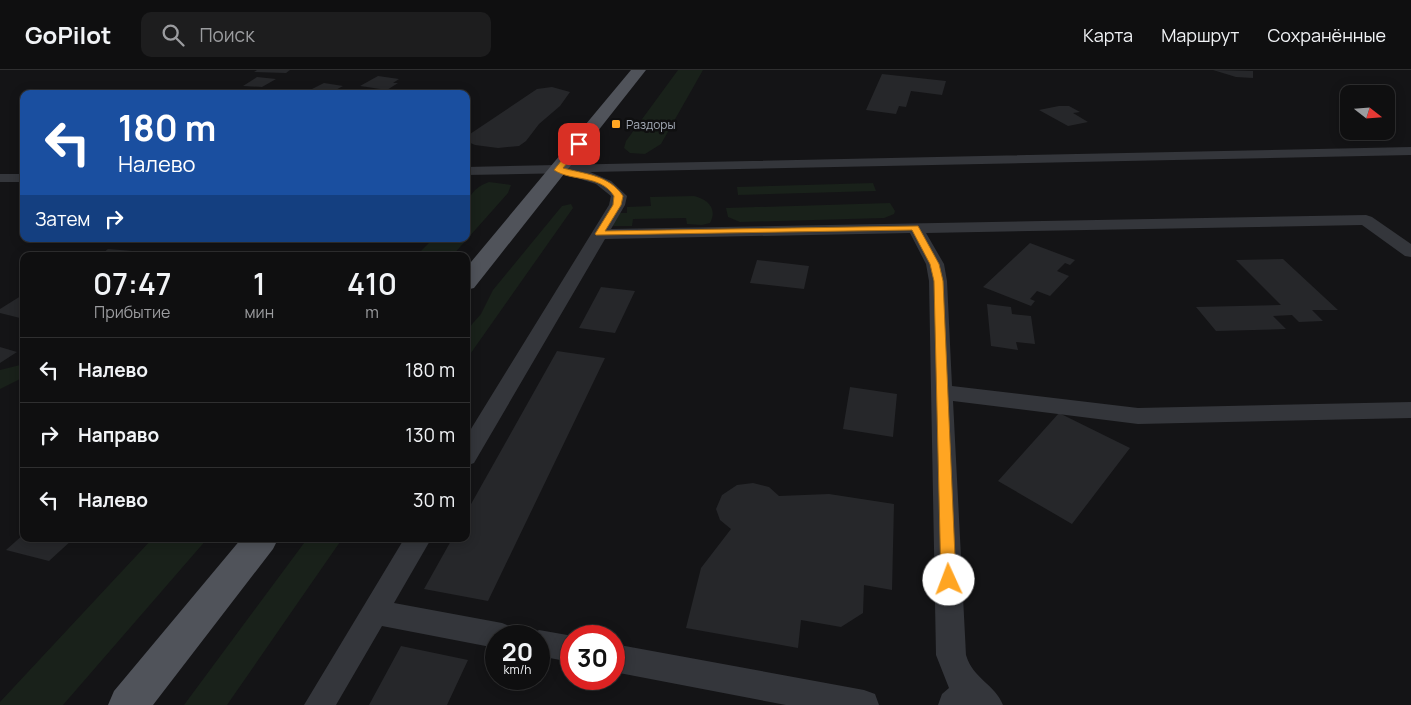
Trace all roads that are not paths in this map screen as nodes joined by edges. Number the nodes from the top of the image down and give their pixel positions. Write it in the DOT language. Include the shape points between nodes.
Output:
graph roads {
  1 [pos="639,70"];
  2 [pos="1411,151"];
  3 [pos="558,170"];
  4 [pos="470,171"];
  5 [pos="0,178"];
  6 [pos="20,178"];
  7 [pos="915,227"];
  8 [pos="599,234"];
  9 [pos="1411,252"];
  10 [pos="470,278"];
  11 [pos="942,392"];
  12 [pos="1411,410"];
  13 [pos="470,450"];
  14 [pos="259,542"];
  15 [pos="416,542"];
  16 [pos="374,612"];
  17 [pos="485,633"];
  18 [pos="625,660"];
  19 [pos="970,700"];
  20 [pos="128,705"];
  21 [pos="319,705"];
  22 [pos="864,705"];
  1 -- 3 [label="main road"];
  2 -- 3 [label="street"];
  3 -- 4 [label="street"];
  3 -- 8 [label="street" via="599,179 613,187 618,196 617,205"];
  3 -- 10 [label="main road"];
  5 -- 6 [label="street"];
  7 -- 8 [label="street"];
  7 -- 9 [label="street" via="1366,220"];
  7 -- 11 [label="street" via="935,264 938,281"];
  8 -- 13 [label="street"];
  11 -- 12 [label="street" via="1138,416"];
  11 -- 19 [label="street" via="951,655 956,675"];
  14 -- 20 [label="main road"];
  15 -- 16 [label="street"];
  16 -- 17 [label="street"];
  16 -- 21 [label="street"];
  18 -- 22 [label="street"];
}
